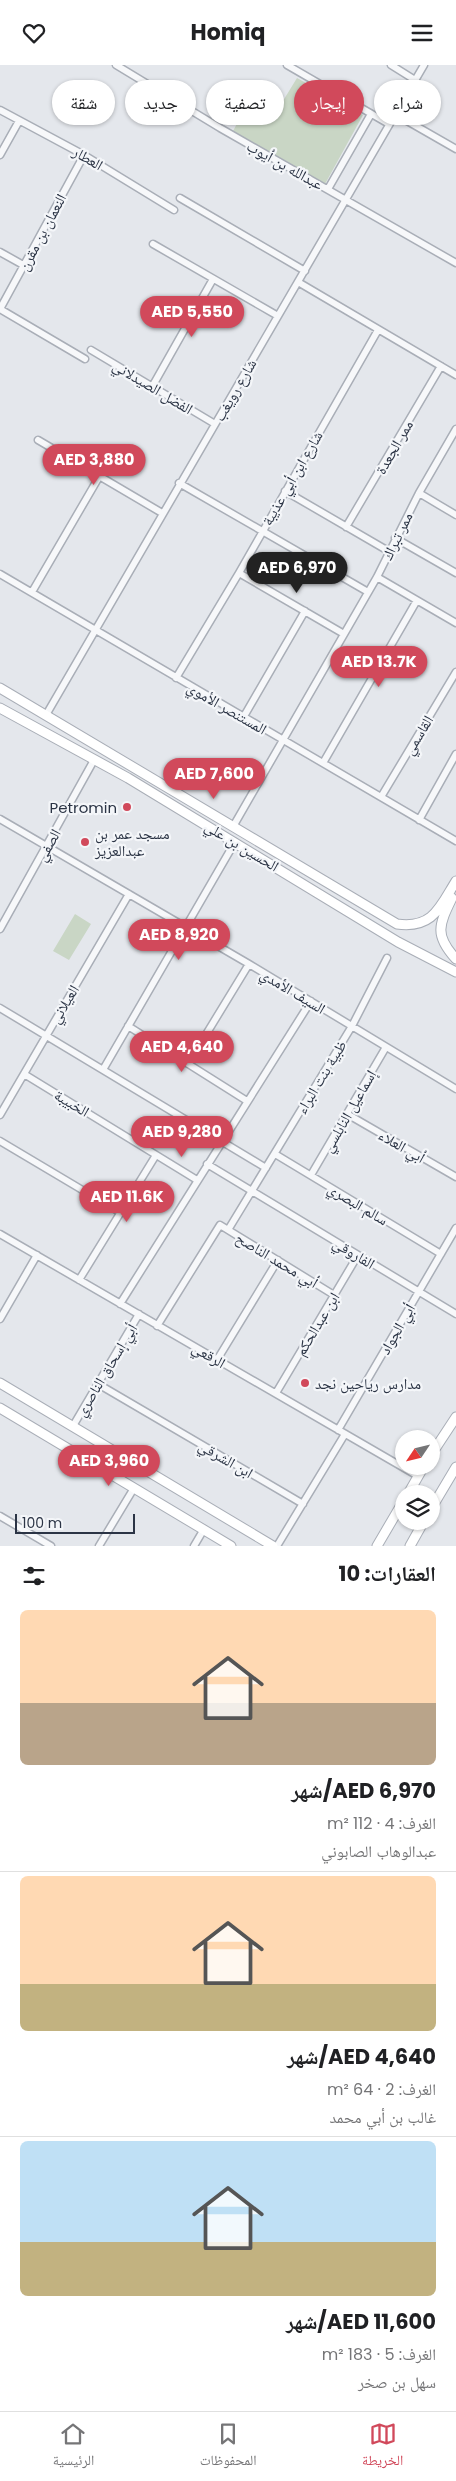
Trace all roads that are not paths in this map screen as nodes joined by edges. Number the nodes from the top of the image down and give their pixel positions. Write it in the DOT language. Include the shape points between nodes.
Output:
graph roads {
  1 [pos="116,65"];
  2 [pos="287,65"];
  3 [pos="391,65"];
  4 [pos="424,65"];
  5 [pos="415,79"];
  6 [pos="0,110"];
  7 [pos="371,114"];
  8 [pos="374,116"];
  9 [pos="19,121"];
  10 [pos="388,125"];
  11 [pos="414,125"];
  12 [pos="456,149"];
  13 [pos="0,155"];
  14 [pos="84,155"];
  15 [pos="328,189"];
  16 [pos="180,198"];
  17 [pos="347,200"];
  18 [pos="174,210"];
  19 [pos="153,244"];
  20 [pos="0,252"];
  21 [pos="456,263"];
  22 [pos="24,266"];
  23 [pos="305,271"];
  24 [pos="213,279"];
  25 [pos="298,283"];
  26 [pos="0,309"];
  27 [pos="278,316"];
  28 [pos="378,330"];
  29 [pos="91,351"];
  30 [pos="85,359"];
  31 [pos="441,366"];
  32 [pos="456,375"];
  33 [pos="152,387"];
  34 [pos="215,424"];
  35 [pos="456,429"];
  36 [pos="38,440"];
  37 [pos="100,477"];
  38 [pos="179,483"];
  39 [pos="285,491"];
  40 [pos="419,493"];
  41 [pos="162,513"];
  42 [pos="456,515"];
  43 [pos="346,527"];
  44 [pos="262,531"];
  45 [pos="395,538"];
  46 [pos="390,552"];
  47 [pos="239,573"];
  48 [pos="456,573"];
  49 [pos="0,574"];
  50 [pos="377,577"];
  51 [pos="368,591"];
  52 [pos="32,593"];
  53 [pos="416,601"];
  54 [pos="305,611"];
  55 [pos="456,623"];
  56 [pos="95,631"];
  57 [pos="344,634"];
  58 [pos="456,672"];
  59 [pos="176,678"];
  60 [pos="0,688"];
  61 [pos="0,708"];
  62 [pos="46,715"];
  63 [pos="243,718"];
  64 [pos="283,741"];
  65 [pos="456,754"];
  66 [pos="94,760"];
  67 [pos="323,763"];
  68 [pos="381,797"];
  69 [pos="0,819"];
  70 [pos="419,819"];
  71 [pos="234,825"];
  72 [pos="456,841"];
  73 [pos="235,842"];
  74 [pos="47,847"];
  75 [pos="456,881"];
  76 [pos="456,889"];
  77 [pos="129,894"];
  78 [pos="187,927"];
  79 [pos="0,929"];
  80 [pos="386,958"];
  81 [pos="456,959"];
  82 [pos="249,964"];
  83 [pos="456,972"];
  84 [pos="311,1001"];
  85 [pos="0,1007"];
  86 [pos="128,1026"];
  87 [pos="352,1026"];
  88 [pos="46,1034"];
  89 [pos="386,1047"];
  90 [pos="188,1064"];
  91 [pos="104,1068"];
  92 [pos="24,1074"];
  93 [pos="456,1089"];
  94 [pos="248,1101"];
  95 [pos="347,1114"];
  96 [pos="0,1115"];
  97 [pos="0,1141"];
  98 [pos="222,1141"];
  99 [pos="275,1154"];
  100 [pos="156,1155"];
  101 [pos="207,1164"];
  102 [pos="266,1168"];
  103 [pos="311,1175"];
  104 [pos="456,1177"];
  105 [pos="197,1180"];
  106 [pos="251,1192"];
  107 [pos="121,1213"];
  108 [pos="456,1228"];
  109 [pos="228,1230"];
  110 [pos="0,1235"];
  111 [pos="441,1254"];
  112 [pos="37,1255"];
  113 [pos="358,1255"];
  114 [pos="278,1260"];
  115 [pos="79,1280"];
  116 [pos="419,1292"];
  117 [pos="334,1295"];
  118 [pos="120,1304"];
  119 [pos="139,1314"];
  120 [pos="456,1314"];
  121 [pos="0,1319"];
  122 [pos="157,1326"];
  123 [pos="217,1360"];
  124 [pos="0,1383"];
  125 [pos="98,1385"];
  126 [pos="276,1393"];
  127 [pos="0,1408"];
  128 [pos="456,1417"];
  129 [pos="73,1426"];
  130 [pos="342,1432"];
  131 [pos="440,1441"];
  132 [pos="456,1467"];
  133 [pos="418,1476"];
  134 [pos="413,1485"];
  135 [pos="134,1488"];
  136 [pos="440,1494"];
  137 [pos="303,1504"];
  138 [pos="0,1516"];
  139 [pos="395,1516"];
  140 [pos="204,1529"];
  141 [pos="419,1530"];
  142 [pos="51,1546"];
  143 [pos="99,1546"];
  144 [pos="194,1546"];
  145 [pos="231,1546"];
  146 [pos="273,1546"];
  147 [pos="277,1546"];
  148 [pos="377,1546"];
  149 [pos="410,1546"];
  1 -- 15 [label="street, عبدالله بن أيوب"];
  2 -- 7 [label="street"];
  3 -- 5 [label="street"];
  4 -- 5 [label="street, شارع رويغب"];
  6 -- 9 [label="street, العطار"];
  7 -- 8 [label="street"];
  7 -- 15 [label="street"];
  9 -- 13 [label="street"];
  9 -- 14 [label="street, العطار"];
  10 -- 17 [label="street, شارع رويغب"];
  11 -- 12 [label="street"];
  14 -- 18 [label="street, العطار"];
  14 -- 22 [label="street, النعمان بن مقرن"];
  15 -- 17 [label="street, عبدالله بن أيوب"];
  16 -- 23 [label="street"];
  17 -- 21 [label="street, عبدالله بن أيوب"];
  17 -- 23 [label="street, شارع رويغب"];
  19 -- 24 [label="street"];
  20 -- 22 [label="street"];
  22 -- 26 [label="street, النعمان بن مقرن"];
  23 -- 25 [label="street, شارع رويغب"];
  24 -- 27 [label="street"];
  24 -- 33 [label="street"];
  25 -- 27 [label="street, شارع رويغب"];
  25 -- 28 [label="street"];
  26 -- 30 [label="street"];
  27 -- 34 [label="street, شارع رويغب"];
  28 -- 31 [label="street"];
  28 -- 39 [label="street, شارع ابن أبي عذيبة"];
  29 -- 33 [label="street, الفضل الصيدلاني"];
  31 -- 32 [label="street"];
  31 -- 43 [label="street, ممر الجعدة"];
  33 -- 34 [label="street, الفضل الصيدلاني"];
  34 -- 38 [label="street, شارع رويغب"];
  35 -- 40 [label="street, ممر تبراك"];
  36 -- 37 [label="street"];
  37 -- 41 [label="street"];
  37 -- 52 [label="street"];
  38 -- 41 [label="street, شارع رويغب"];
  38 -- 44 [label="street"];
  39 -- 43 [label="street"];
  39 -- 44 [label="street, شارع ابن أبي عذيبة"];
  40 -- 42 [label="street"];
  40 -- 45 [label="street, ممر تبراك"];
  41 -- 56 [label="street, شارع رويغب"];
  43 -- 46 [label="street"];
  44 -- 47 [label="street, شارع ابن أبي عذيبة"];
  44 -- 51 [label="street"];
  45 -- 46 [label="street, ممر تبراك"];
  45 -- 48 [label="street"];
  46 -- 50 [label="street, ممر تبراك"];
  47 -- 54 [label="street"];
  47 -- 59 [label="street, شارع ابن أبي عذيبة"];
  49 -- 52 [label="street, المستنصر الأموي"];
  50 -- 51 [label="street, ممر تبراك"];
  50 -- 53 [label="street"];
  51 -- 57 [label="street, ممر تبراك"];
  52 -- 56 [label="street, المستنصر الأموي"];
  53 -- 55 [label="street"];
  53 -- 67 [label="street"];
  54 -- 57 [label="street"];
  54 -- 63 [label="street"];
  56 -- 59 [label="street, المستنصر الأموي"];
  56 -- 62 [label="street, شارع رويغب"];
  57 -- 64 [label="street, ممر تبراك"];
  58 -- 68 [label="street, القاسمي"];
  59 -- 63 [label="street, المستنصر الأموي"];
  60 -- 62 [label="street, الحسين بن علي"];
  61 -- 66 [label="street, الحسين بن علي"];
  62 -- 71 [label="street, الحسين بن علي"];
  63 -- 64 [label="street, المستنصر الأموي"];
  64 -- 67 [label="street, المستنصر الأموي"];
  64 -- 71 [label="street, ممر تبراك"];
  65 -- 70 [label="street"];
  66 -- 73 [label="street, الحسين بن علي"];
  66 -- 74 [label="street, الصفي"];
  67 -- 68 [label="street, المستنصر الأموي"];
  68 -- 70 [label="street, المستنصر الأموي"];
  69 -- 74 [label="street, السيف الأمدي"];
  70 -- 72 [label="street, المستنصر الأموي"];
  71 -- 75 [label="street, الحسين بن علي" via="397,924 413,926 429,920"];
  73 -- 78 [label="street"];
  73 -- 83 [label="street, الحسين بن علي" via="398,942"];
  74 -- 77 [label="street, السيف الأمدي"];
  74 -- 79 [label="street, الصفي"];
  76 -- 81 [label="street" via="440,923 441,937"];
  77 -- 78 [label="street, السيف الأمدي"];
  77 -- 88 [label="street, العيلاني"];
  78 -- 82 [label="street, السيف الأمدي"];
  78 -- 86 [label="street"];
  80 -- 87 [label="street, ظبية بنت البراء"];
  82 -- 84 [label="street, السيف الأمدي"];
  82 -- 90 [label="street"];
  84 -- 87 [label="street, السيف الأمدي"];
  84 -- 94 [label="street"];
  85 -- 88 [label="street"];
  86 -- 90 [label="street"];
  86 -- 91 [label="street"];
  87 -- 89 [label="street, السيف الأمدي"];
  87 -- 99 [label="street, ظبية بنت البراء"];
  88 -- 91 [label="street"];
  88 -- 92 [label="street, العيلاني"];
  89 -- 93 [label="street, السيف الأمدي"];
  89 -- 95 [label="street, إسماعيل النابلسي"];
  90 -- 94 [label="street"];
  91 -- 98 [label="street"];
  92 -- 96 [label="street, العيلاني"];
  92 -- 100 [label="street, الخبيبة"];
  94 -- 98 [label="street"];
  95 -- 103 [label="street, إسماعيل النابلسي"];
  95 -- 104 [label="street, أبي العلاء"];
  97 -- 107 [label="street"];
  98 -- 101 [label="street"];
  98 -- 102 [label="street"];
  99 -- 102 [label="street, ظبية بنت البراء"];
  99 -- 103 [label="street, سالم البصري"];
  100 -- 105 [label="street, الخبيبة"];
  100 -- 107 [label="street"];
  101 -- 105 [label="street"];
  101 -- 106 [label="street, الفاروقي"];
  102 -- 106 [label="street, ظبية بنت البراء"];
  103 -- 111 [label="street, سالم البصري"];
  105 -- 118 [label="street"];
  106 -- 109 [label="street, ظبية بنت البراء"];
  106 -- 113 [label="street, الفاروقي"];
  107 -- 115 [label="street"];
  108 -- 111 [label="street, أبي الجواد"];
  109 -- 114 [label="street, أبي محمد الناصح"];
  109 -- 122 [label="street, أبي محمد الناصح" via="220,1225"];
  110 -- 112 [label="street, الرقعي"];
  111 -- 116 [label="street, أبي الجواد"];
  112 -- 115 [label="street, الرقعي"];
  112 -- 121 [label="street"];
  113 -- 116 [label="street, الفاروقي"];
  113 -- 117 [label="street, ابن عبدالحكم"];
  114 -- 117 [label="street, أبي محمد الناصح"];
  114 -- 123 [label="street"];
  115 -- 118 [label="street, الرقعي"];
  116 -- 120 [label="street, الفاروقي"];
  116 -- 130 [label="street, أبي الجواد"];
  117 -- 126 [label="street, ابن عبدالحكم"];
  118 -- 119 [label="street, الرقعي"];
  119 -- 122 [label="street, الرقعي"];
  119 -- 125 [label="street, أبي إسحاق الناصري"];
  122 -- 123 [label="street, الرقعي"];
  123 -- 126 [label="street, الرقعي"];
  124 -- 129 [label="street"];
  125 -- 129 [label="street, أبي إسحاق الناصري"];
  125 -- 137 [label="street, ابن الشرقي"];
  126 -- 130 [label="street, الرقعي"];
  127 -- 135 [label="street"];
  128 -- 131 [label="street"];
  129 -- 146 [label="street"];
  130 -- 133 [label="street, الرقعي"];
  130 -- 137 [label="street, أبي الجواد"];
  132 -- 136 [label="street"];
  133 -- 134 [label="street"];
  135 -- 140 [label="street"];
  135 -- 143 [label="street"];
  137 -- 147 [label="street, أبي الجواد"];
  138 -- 142 [label="street"];
  139 -- 148 [label="street"];
  140 -- 144 [label="street"];
  140 -- 145 [label="street"];
  141 -- 149 [label="street"];
}
